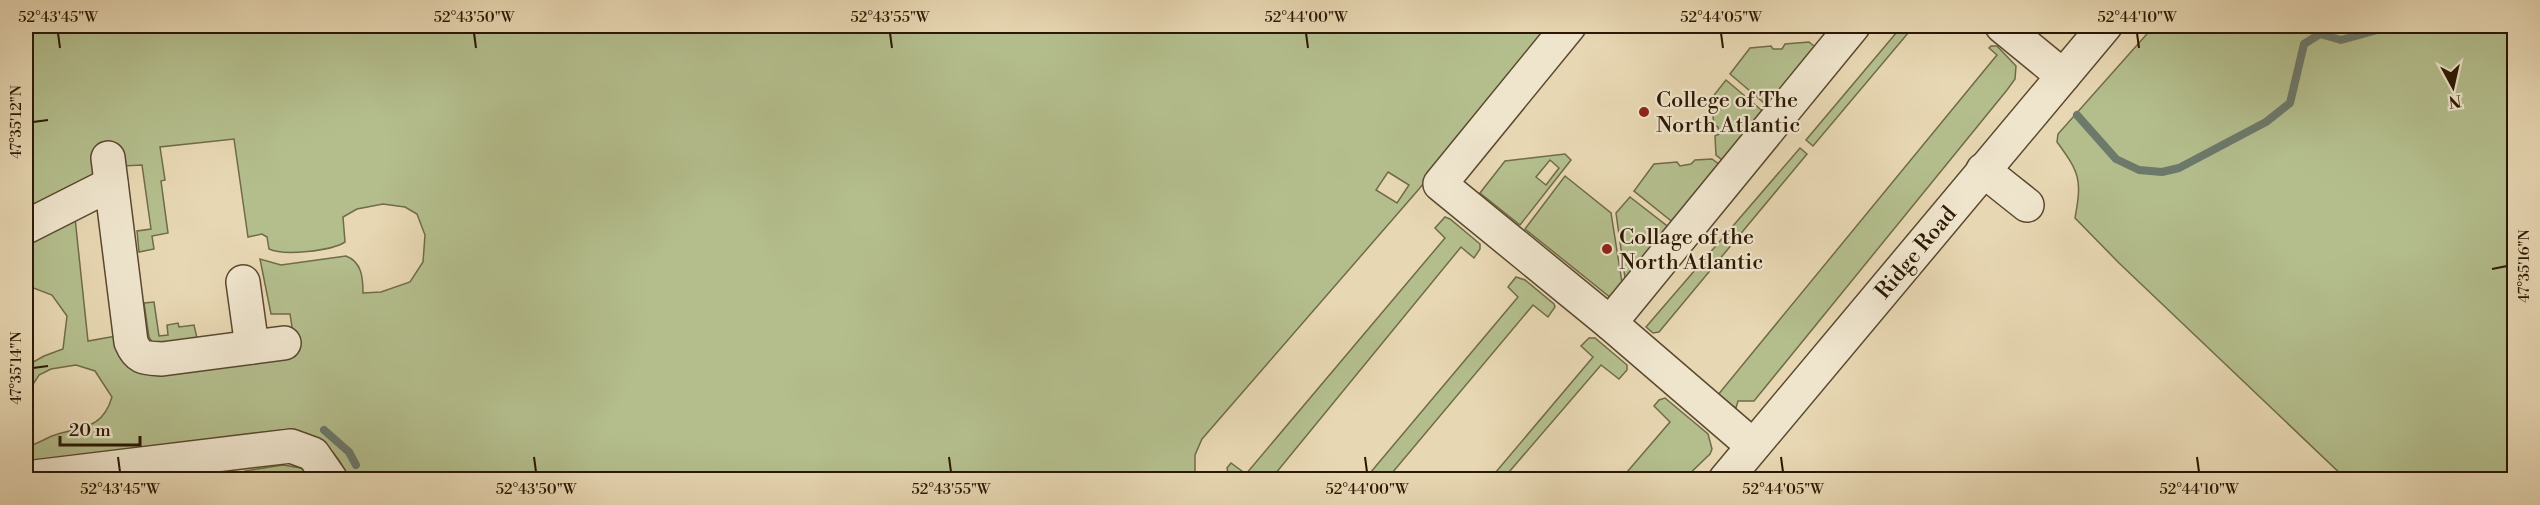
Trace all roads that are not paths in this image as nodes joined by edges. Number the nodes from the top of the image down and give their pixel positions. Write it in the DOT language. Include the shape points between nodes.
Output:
graph roads {
  1 [pos="1569,26"];
  2 [pos="1853,26"];
  3 [pos="2105,26"];
  4 [pos="2011,28"];
  5 [pos="2063,76"];
  6 [pos="1983,170"];
  7 [pos="2027,205"];
  8 [pos="26,227"];
  9 [pos="243,282"];
  10 [pos="1610,323"];
  11 [pos="284,343"];
  12 [pos="252,347"];
  13 [pos="1753,446"];
  14 [pos="134,472"];
  15 [pos="26,478"];
  16 [pos="331,480"];
  17 [pos="1725,480"];
  1 -- 10 [label="street" via="1440,184"];
  2 -- 10 [label="street"];
  3 -- 5 [label="street, Ridge Road"];
  4 -- 5 [label="street"];
  5 -- 6 [label="street, Ridge Road"];
  6 -- 7 [label="street"];
  6 -- 13 [label="street, Ridge Road"];
  8 -- 12 [label="street" via="110,171 135,352 146,358 162,359"];
  9 -- 12 [label="street"];
  10 -- 13 [label="street"];
  11 -- 12 [label="street"];
  13 -- 17 [label="street, Ridge Road"];
  14 -- 15 [label="street"];
  14 -- 16 [label="street" via="291,446 313,454"];
}
